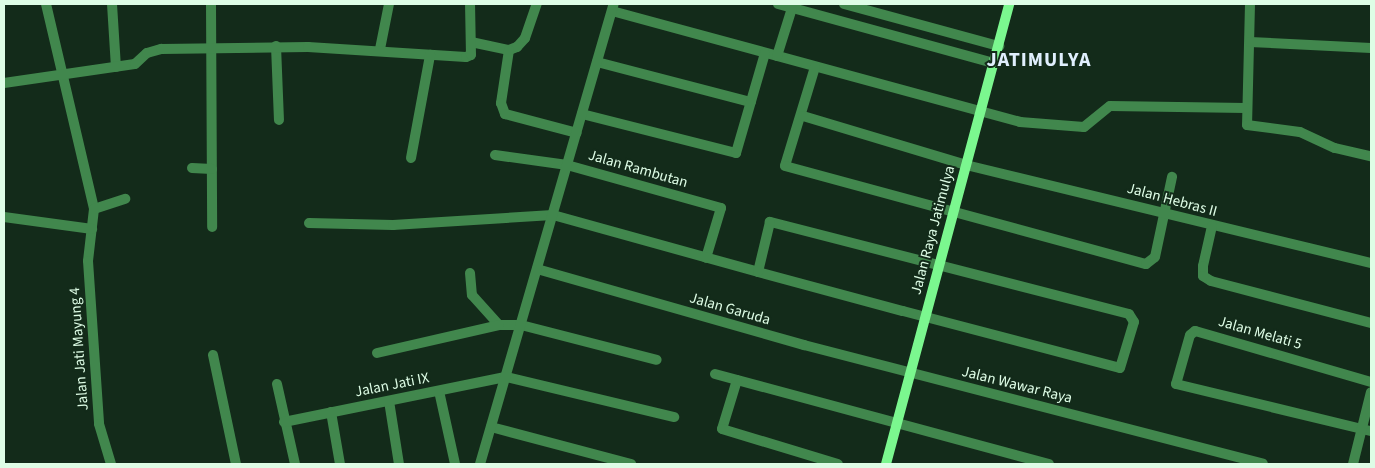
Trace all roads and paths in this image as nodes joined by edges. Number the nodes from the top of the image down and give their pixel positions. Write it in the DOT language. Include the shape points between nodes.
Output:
graph roads {
  1 [pos="46,4"];
  2 [pos="112,4"];
  3 [pos="211,4"];
  4 [pos="389,4"];
  5 [pos="470,4"];
  6 [pos="537,4"];
  7 [pos="778,4"];
  8 [pos="844,4"];
  9 [pos="1009,4"];
  10 [pos="1250,4"];
  11 [pos="613,8"];
  12 [pos="792,8"];
  13 [pos="471,42"];
  14 [pos="1250,42"];
  15 [pos="276,46"];
  16 [pos="999,46"];
  17 [pos="210,48"];
  18 [pos="1371,48"];
  19 [pos="380,49"];
  20 [pos="509,50"];
  21 [pos="765,52"];
  22 [pos="430,55"];
  23 [pos="777,56"];
  24 [pos="597,62"];
  25 [pos="993,63"];
  26 [pos="116,67"];
  27 [pos="815,67"];
  28 [pos="64,72"];
  29 [pos="4,83"];
  30 [pos="751,102"];
  31 [pos="1246,108"];
  32 [pos="979,112"];
  33 [pos="582,114"];
  34 [pos="803,116"];
  35 [pos="280,120"];
  36 [pos="577,132"];
  37 [pos="495,155"];
  38 [pos="1371,156"];
  39 [pos="411,158"];
  40 [pos="966,164"];
  41 [pos="567,165"];
  42 [pos="192,168"];
  43 [pos="212,169"];
  44 [pos="1172,177"];
  45 [pos="125,199"];
  46 [pos="94,208"];
  47 [pos="953,212"];
  48 [pos="1165,213"];
  49 [pos="553,215"];
  50 [pos="4,217"];
  51 [pos="309,223"];
  52 [pos="1212,226"];
  53 [pos="212,227"];
  54 [pos="92,230"];
  55 [pos="706,258"];
  56 [pos="1371,263"];
  57 [pos="939,264"];
  58 [pos="540,270"];
  59 [pos="758,272"];
  60 [pos="470,273"];
  61 [pos="925,317"];
  62 [pos="1371,323"];
  63 [pos="499,325"];
  64 [pos="521,325"];
  65 [pos="377,352"];
  66 [pos="213,355"];
  67 [pos="657,360"];
  68 [pos="714,374"];
  69 [pos="910,374"];
  70 [pos="506,377"];
  71 [pos="736,380"];
  72 [pos="1371,382"];
  73 [pos="277,384"];
  74 [pos="439,391"];
  75 [pos="1371,392"];
  76 [pos="389,401"];
  77 [pos="332,412"];
  78 [pos="674,417"];
  79 [pos="898,421"];
  80 [pos="284,422"];
  81 [pos="491,427"];
  82 [pos="1367,430"];
  83 [pos="111,464"];
  84 [pos="236,464"];
  85 [pos="295,464"];
  86 [pos="340,464"];
  87 [pos="399,464"];
  88 [pos="455,464"];
  89 [pos="480,464"];
  90 [pos="631,464"];
  91 [pos="838,464"];
  92 [pos="886,464"];
  93 [pos="1049,464"];
  94 [pos="1263,464"];
  95 [pos="1353,464"];
  1 -- 28 [label="street, Jalan Jati Mayung 4"];
  2 -- 26 [label="street"];
  3 -- 17 [label="street"];
  4 -- 19 [label="street"];
  5 -- 13 [label="street"];
  6 -- 20 [label="street" via="525,38"];
  7 -- 12 [label="street"];
  8 -- 16 [label="street"];
  9 -- 16 [label="main road, Jalan Raya Jatimulya"];
  10 -- 14 [label="street"];
  11 -- 21 [label="street"];
  11 -- 24 [label="street"];
  12 -- 23 [label="street"];
  12 -- 25 [label="street"];
  13 -- 20 [label="street"];
  13 -- 22 [label="street" via="470,56"];
  14 -- 18 [label="street"];
  14 -- 31 [label="street"];
  15 -- 17 [label="street"];
  15 -- 19 [label="street"];
  15 -- 35 [label="street"];
  16 -- 25 [label="main road, Jalan Raya Jatimulya"];
  17 -- 26 [label="street" via="154,49 138,63"];
  17 -- 43 [label="street"];
  19 -- 22 [label="street"];
  20 -- 36 [label="street" via="501,103 505,114"];
  21 -- 23 [label="street"];
  21 -- 30 [label="street"];
  22 -- 39 [label="street"];
  23 -- 27 [label="street"];
  24 -- 30 [label="street"];
  24 -- 33 [label="street"];
  25 -- 32 [label="main road, Jalan Raya Jatimulya"];
  26 -- 28 [label="street"];
  27 -- 32 [label="street"];
  27 -- 34 [label="street"];
  28 -- 29 [label="street"];
  28 -- 46 [label="street, Jalan Jati Mayung 4"];
  30 -- 33 [label="street" via="736,153"];
  31 -- 32 [label="street" via="1110,106 1084,127 1020,122"];
  31 -- 38 [label="street" via="1245,122 1252,127 1300,132 1335,148"];
  32 -- 40 [label="main road, Jalan Raya Jatimulya"];
  33 -- 36 [label="street"];
  34 -- 40 [label="street, Jalan Hebras II"];
  34 -- 47 [label="street" via="785,166"];
  36 -- 41 [label="street"];
  37 -- 41 [label="street, Jalan Rambutan"];
  40 -- 47 [label="main road, Jalan Raya Jatimulya"];
  40 -- 48 [label="street, Jalan Hebras II"];
  41 -- 49 [label="street"];
  41 -- 55 [label="street, Jalan Rambutan" via="721,208"];
  42 -- 43 [label="street"];
  43 -- 53 [label="street"];
  44 -- 48 [label="street"];
  45 -- 46 [label="street"];
  46 -- 54 [label="street, Jalan Jati Mayung 4"];
  47 -- 48 [label="street" via="1146,264 1155,257"];
  47 -- 57 [label="main road, Jalan Raya Jatimulya"];
  48 -- 52 [label="street, Jalan Hebras II"];
  49 -- 51 [label="street" via="393,224"];
  49 -- 55 [label="street"];
  49 -- 58 [label="street"];
  50 -- 54 [label="street"];
  52 -- 56 [label="street, Jalan Hebras II"];
  52 -- 62 [label="street" via="1203,266 1203,276 1211,282"];
  54 -- 83 [label="street, Jalan Jati Mayung 4" via="88,261 99,424"];
  55 -- 59 [label="street"];
  57 -- 59 [label="street" via="770,222"];
  57 -- 61 [label="main road, Jalan Raya Jatimulya"];
  57 -- 61 [label="street" via="1134,318 1120,368"];
  58 -- 64 [label="street"];
  58 -- 69 [label="street, Jalan Garuda" via="714,323"];
  59 -- 61 [label="street"];
  60 -- 63 [label="street" via="472,295"];
  61 -- 69 [label="main road, Jalan Raya Jatimulya"];
  63 -- 64 [label="street"];
  63 -- 65 [label="street"];
  64 -- 67 [label="street"];
  64 -- 70 [label="street"];
  66 -- 84 [label="street" via="224,394"];
  68 -- 71 [label="street"];
  69 -- 79 [label="main road, Jalan Raya Jatimulya"];
  69 -- 94 [label="street, Jalan Wawar Raya"];
  70 -- 74 [label="street, Jalan Jati IX"];
  70 -- 78 [label="street"];
  70 -- 81 [label="street"];
  71 -- 79 [label="street"];
  71 -- 91 [label="street" via="722,429"];
  72 -- 82 [label="street, Jalan Melati 5" via="1195,331 1190,335 1176,384"];
  73 -- 80 [label="street"];
  74 -- 76 [label="street, Jalan Jati IX"];
  74 -- 88 [label="street"];
  75 -- 82 [label="street"];
  76 -- 77 [label="street, Jalan Jati IX"];
  76 -- 87 [label="street"];
  77 -- 80 [label="street, Jalan Jati IX"];
  77 -- 86 [label="street"];
  79 -- 92 [label="main road, Jalan Raya Jatimulya"];
  79 -- 93 [label="street"];
  80 -- 85 [label="street"];
  81 -- 89 [label="street"];
  81 -- 90 [label="street"];
  82 -- 95 [label="street"];
}
